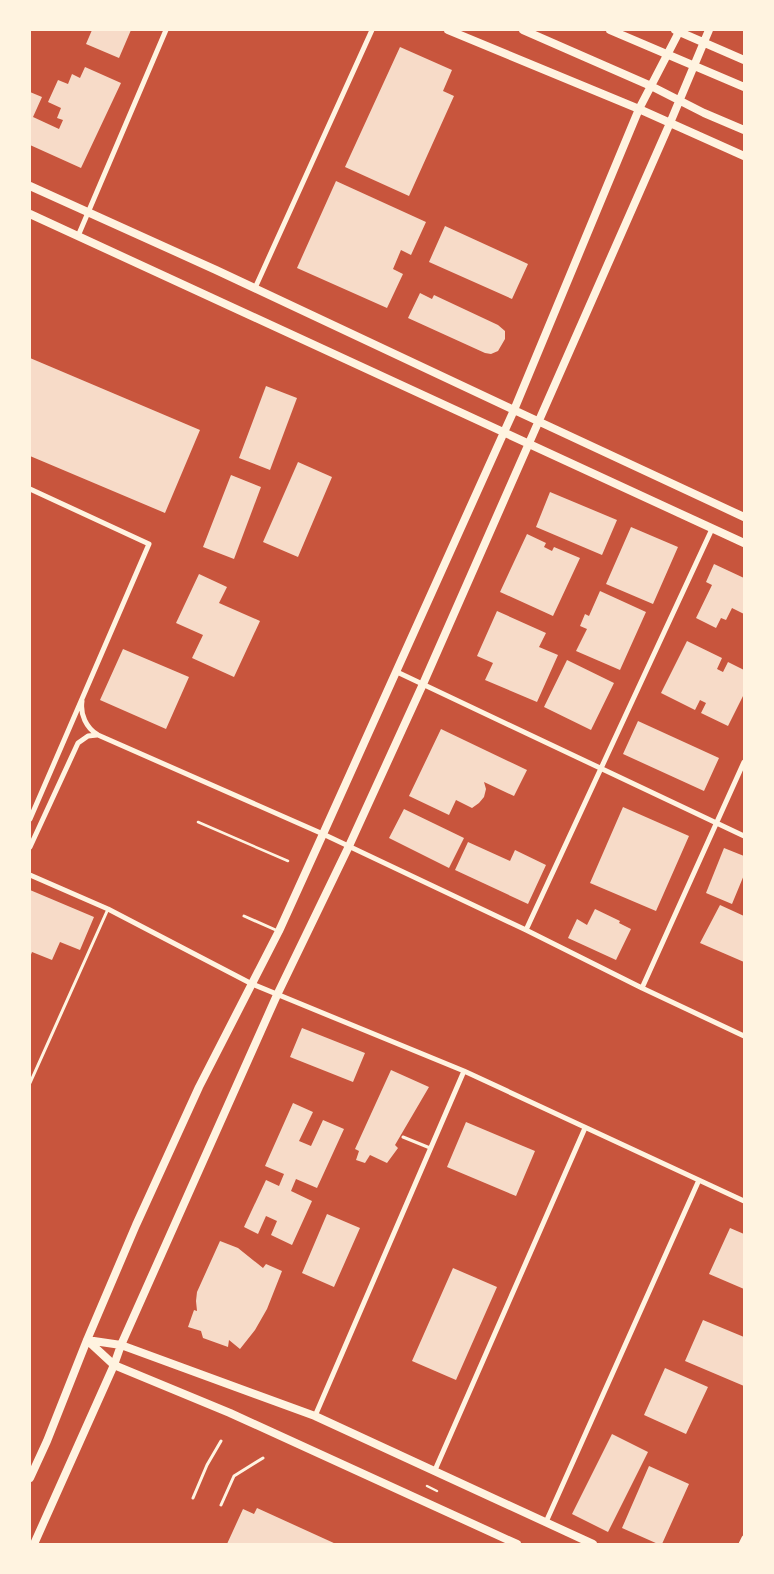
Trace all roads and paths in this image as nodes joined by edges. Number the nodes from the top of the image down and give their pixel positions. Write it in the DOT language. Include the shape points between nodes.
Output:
graph roads {
  1 [pos="166,30"];
  2 [pos="372,30"];
  3 [pos="448,30"];
  4 [pos="523,30"];
  5 [pos="610,30"];
  6 [pos="709,30"];
  7 [pos="678,31"];
  8 [pos="704,42"];
  9 [pos="668,54"];
  10 [pos="744,60"];
  11 [pos="694,66"];
  12 [pos="651,86"];
  13 [pos="744,87"];
  14 [pos="679,100"];
  15 [pos="639,109"];
  16 [pos="670,123"];
  17 [pos="744,130"];
  18 [pos="744,156"];
  19 [pos="30,186"];
  20 [pos="87,213"];
  21 [pos="30,214"];
  22 [pos="78,236"];
  23 [pos="255,288"];
  24 [pos="514,410"];
  25 [pos="538,422"];
  26 [pos="504,433"];
  27 [pos="528,444"];
  28 [pos="30,489"];
  29 [pos="744,517"];
  30 [pos="712,529"];
  31 [pos="744,544"];
  32 [pos="397,672"];
  33 [pos="423,684"];
  34 [pos="82,701"];
  35 [pos="98,735"];
  36 [pos="744,762"];
  37 [pos="601,768"];
  38 [pos="42,789"];
  39 [pos="55,794"];
  40 [pos="30,819"];
  41 [pos="198,822"];
  42 [pos="716,823"];
  43 [pos="323,834"];
  44 [pos="744,836"];
  45 [pos="349,846"];
  46 [pos="30,847"];
  47 [pos="288,861"];
  48 [pos="30,875"];
  49 [pos="108,909"];
  50 [pos="244,916"];
  51 [pos="526,930"];
  52 [pos="279,931"];
  53 [pos="252,984"];
  54 [pos="642,988"];
  55 [pos="277,995"];
  56 [pos="744,1036"];
  57 [pos="464,1071"];
  58 [pos="30,1084"];
  59 [pos="585,1128"];
  60 [pos="403,1137"];
  61 [pos="431,1148"];
  62 [pos="699,1180"];
  63 [pos="744,1201"];
  64 [pos="87,1340"];
  65 [pos="121,1345"];
  66 [pos="114,1365"];
  67 [pos="315,1416"];
  68 [pos="221,1441"];
  69 [pos="263,1458"];
  70 [pos="435,1470"];
  71 [pos="30,1478"];
  72 [pos="427,1486"];
  73 [pos="437,1491"];
  74 [pos="193,1498"];
  75 [pos="221,1505"];
  76 [pos="546,1522"];
  77 [pos="744,1538"];
  78 [pos="513,1543"];
  79 [pos="34,1544"];
  80 [pos="593,1544"];
  81 [pos="741,1544"];
  1 -- 20 [label="street"];
  2 -- 23 [label="street"];
  3 -- 15 [label="street"];
  4 -- 12 [label="street"];
  5 -- 9 [label="street"];
  6 -- 8 [label="street"];
  7 -- 8 [label="street"];
  7 -- 9 [label="street"];
  8 -- 10 [label="street"];
  8 -- 11 [label="street"];
  9 -- 11 [label="street"];
  9 -- 12 [label="street"];
  11 -- 13 [label="street"];
  11 -- 14 [label="street"];
  12 -- 14 [label="street"];
  12 -- 15 [label="street"];
  14 -- 16 [label="street"];
  14 -- 17 [label="street"];
  15 -- 16 [label="street"];
  15 -- 24 [label="street"];
  16 -- 18 [label="street"];
  16 -- 25 [label="street"];
  19 -- 20 [label="street"];
  20 -- 22 [label="street"];
  20 -- 23 [label="street"];
  21 -- 22 [label="street"];
  22 -- 26 [label="street"];
  23 -- 24 [label="street"];
  24 -- 25 [label="street"];
  24 -- 26 [label="street"];
  25 -- 27 [label="street"];
  25 -- 29 [label="street"];
  26 -- 27 [label="street"];
  26 -- 32 [label="street"];
  27 -- 30 [label="street"];
  27 -- 33 [label="street"];
  28 -- 34 [label="street" via="149,544"];
  30 -- 31 [label="street"];
  30 -- 37 [label="street"];
  32 -- 33 [label="street"];
  32 -- 43 [label="street"];
  33 -- 37 [label="street"];
  33 -- 45 [label="street"];
  34 -- 35 [label="street" via="84,720"];
  34 -- 38 [label="street"];
  35 -- 39 [label="street" via="88,736 78,743"];
  35 -- 43 [label="street"];
  36 -- 42 [label="street"];
  37 -- 42 [label="street"];
  37 -- 51 [label="street"];
  38 -- 39 [label="street"];
  38 -- 40 [label="street"];
  39 -- 46 [label="street"];
  41 -- 47 [label="path"];
  42 -- 44 [label="street"];
  42 -- 54 [label="street"];
  43 -- 45 [label="street"];
  43 -- 52 [label="street"];
  45 -- 51 [label="street"];
  45 -- 55 [label="street"];
  48 -- 49 [label="street"];
  49 -- 53 [label="street"];
  49 -- 58 [label="lane"];
  50 -- 52 [label="lane"];
  51 -- 54 [label="street"];
  52 -- 53 [label="street"];
  53 -- 55 [label="street"];
  53 -- 64 [label="street" via="191,1104"];
  54 -- 56 [label="street"];
  55 -- 57 [label="street"];
  55 -- 65 [label="street"];
  57 -- 59 [label="street"];
  57 -- 61 [label="street"];
  59 -- 62 [label="street"];
  59 -- 70 [label="street"];
  60 -- 61 [label="lane"];
  61 -- 67 [label="street"];
  62 -- 63 [label="street"];
  62 -- 76 [label="street"];
  64 -- 65 [label="street"];
  64 -- 66 [label="street"];
  64 -- 71 [label="street"];
  65 -- 66 [label="street"];
  65 -- 67 [label="street"];
  66 -- 78 [label="street" via="230,1413"];
  66 -- 79 [label="street"];
  67 -- 70 [label="street"];
  68 -- 74 [label="lane"];
  69 -- 75 [label="lane" via="234,1476"];
  70 -- 76 [label="street"];
  72 -- 73 [label="path"];
  76 -- 80 [label="street"];
  77 -- 81 [label="street"];
}
